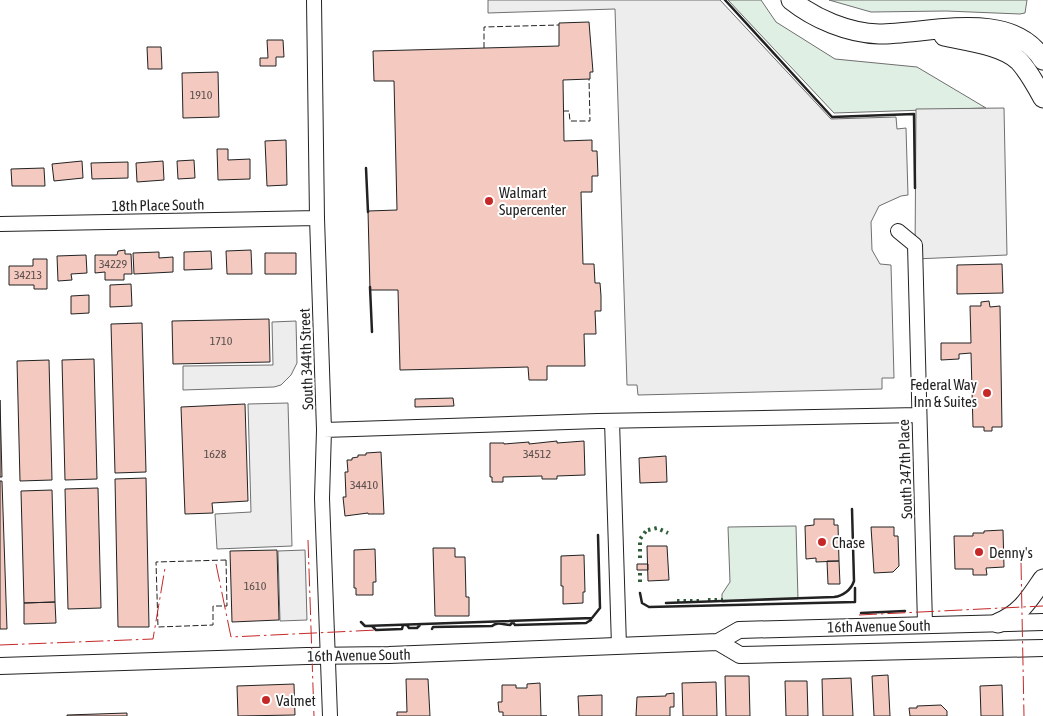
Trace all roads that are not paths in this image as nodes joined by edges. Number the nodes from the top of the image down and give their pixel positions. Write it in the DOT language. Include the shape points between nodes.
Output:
graph roads {
  1 [pos="314,0"];
  2 [pos="791,0"];
  3 [pos="918,31"];
  4 [pos="1043,60"];
  5 [pos="1043,98"];
  6 [pos="318,218"];
  7 [pos="0,224"];
  8 [pos="898,231"];
  9 [pos="919,415"];
  10 [pos="612,421"];
  11 [pos="324,430"];
  12 [pos="1043,579"];
  13 [pos="998,622"];
  14 [pos="1043,622"];
  15 [pos="926,624"];
  16 [pos="718,642"];
  17 [pos="618,646"];
  18 [pos="1043,648"];
  19 [pos="328,656"];
  20 [pos="0,666"];
  21 [pos="330,716"];
  1 -- 6 [label="street, South 344th Street"];
  2 -- 3 [label="highway" via="809,13 840,26 877,34"];
  3 -- 4 [label="highway" via="973,28 1006,31 1028,42"];
  3 -- 5 [label="highway" via="983,44 1018,59"];
  6 -- 7 [label="street, 18th Place South"];
  6 -- 11 [label="street, South 344th Street"];
  8 -- 9 [label="street, South 347th Place" via="915,245"];
  9 -- 10 [label="street"];
  9 -- 15 [label="street, South 347th Place"];
  10 -- 11 [label="street"];
  10 -- 17 [label="street"];
  11 -- 19 [label="street, South 344th Street" via="322,498"];
  12 -- 13 [label="highway" via="1021,610"];
  13 -- 14 [label="main road, 16th Avenue South"];
  13 -- 15 [label="main road, 16th Avenue South"];
  15 -- 16 [label="main road, 16th Avenue South" via="739,630"];
  16 -- 17 [label="main road, 16th Avenue South"];
  16 -- 18 [label="main road, 16th Avenue South" via="740,655"];
  17 -- 19 [label="main road, 16th Avenue South"];
  19 -- 20 [label="main road, 16th Avenue South"];
  19 -- 21 [label="street, South 344th Street"];
}
